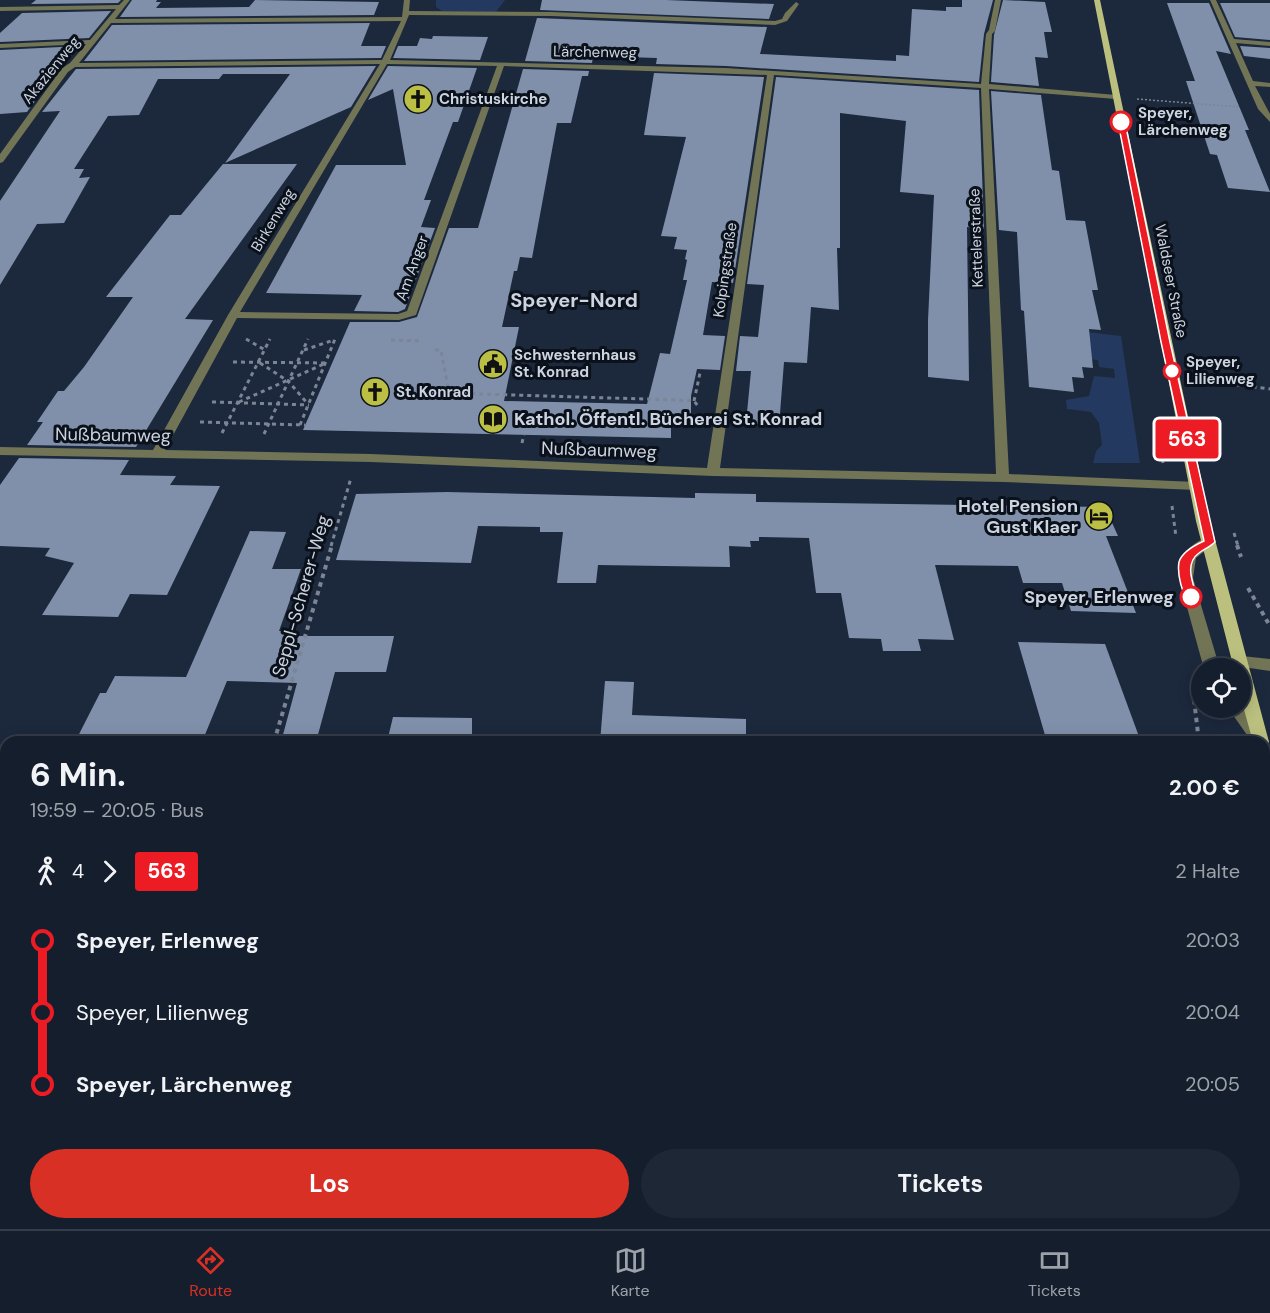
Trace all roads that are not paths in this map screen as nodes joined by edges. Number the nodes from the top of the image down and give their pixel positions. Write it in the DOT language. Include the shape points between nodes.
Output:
graph roads {
  1 [pos="407,0"];
  2 [pos="998,0"];
  3 [pos="1097,0"];
  4 [pos="1213,0"];
  5 [pos="124,3"];
  6 [pos="796,4"];
  7 [pos="0,9"];
  8 [pos="406,16"];
  9 [pos="111,21"];
  10 [pos="1232,41"];
  11 [pos="92,42"];
  12 [pos="1270,45"];
  13 [pos="0,46"];
  14 [pos="385,63"];
  15 [pos="501,64"];
  16 [pos="73,65"];
  17 [pos="771,73"];
  18 [pos="1250,84"];
  19 [pos="1270,85"];
  20 [pos="985,86"];
  21 [pos="1116,97"];
  22 [pos="1270,120"];
  23 [pos="0,160"];
  24 [pos="233,315"];
  25 [pos="0,452"];
  26 [pos="157,454"];
  27 [pos="713,472"];
  28 [pos="1003,478"];
  29 [pos="1196,486"];
  30 [pos="1209,542"];
  31 [pos="1209,658"];
  32 [pos="1241,658"];
  33 [pos="1251,663"];
  34 [pos="1270,665"];
  35 [pos="1251,700"];
  36 [pos="1243,718"];
  37 [pos="1257,736"];
  38 [pos="1260,736"];
  1 -- 8 [label="street, Birkenweg"];
  2 -- 20 [label="street, Kettelerstraße" via="988,34"];
  3 -- 21 [label="main road, Waldseer Straße"];
  4 -- 10 [label="street"];
  5 -- 7 [label="street"];
  5 -- 9 [label="street, Akazienweg"];
  6 -- 8 [label="street" via="785,20 775,23 562,14"];
  8 -- 9 [label="street"];
  8 -- 14 [label="street, Birkenweg"];
  9 -- 11 [label="street, Akazienweg"];
  10 -- 12 [label="street"];
  10 -- 18 [label="street"];
  11 -- 13 [label="street"];
  11 -- 16 [label="street, Akazienweg"];
  14 -- 15 [label="street, Lärchenweg"];
  14 -- 16 [label="street, Lärchenweg" via="228,61"];
  14 -- 24 [label="street, Birkenweg"];
  15 -- 17 [label="street, Lärchenweg"];
  15 -- 24 [label="street, Am Anger" via="412,313 399,317"];
  16 -- 23 [label="street, Akazienweg" via="65,70"];
  17 -- 20 [label="street, Lärchenweg"];
  17 -- 27 [label="street, Kolpingstraße"];
  18 -- 19 [label="street"];
  18 -- 22 [label="street"];
  20 -- 21 [label="street, Lärchenweg"];
  20 -- 28 [label="street, Kettelerstraße"];
  21 -- 29 [label="main road, Waldseer Straße"];
  24 -- 26 [label="street, Birkenweg"];
  25 -- 26 [label="street, Nußbaumweg"];
  26 -- 27 [label="street, Nußbaumweg"];
  27 -- 28 [label="street, Nußbaumweg"];
  28 -- 29 [label="street, Nußbaumweg"];
  29 -- 30 [label="main road, Waldseer Straße"];
  30 -- 31 [label="street" via="1185,562 1185,578"];
  30 -- 32 [label="main road, Waldseer Straße"];
  33 -- 34 [label="street"];
  35 -- 38 [label="main road, Waldseer Straße"];
  36 -- 37 [label="street"];
}
